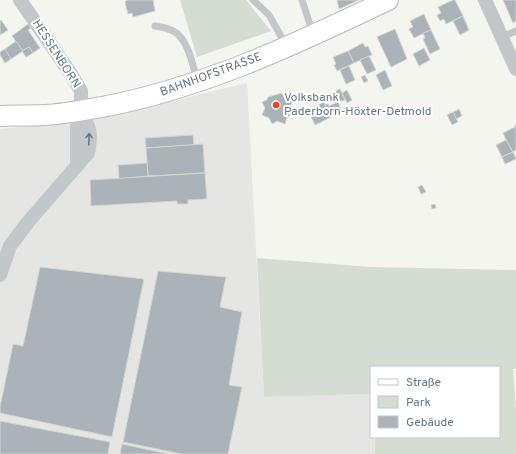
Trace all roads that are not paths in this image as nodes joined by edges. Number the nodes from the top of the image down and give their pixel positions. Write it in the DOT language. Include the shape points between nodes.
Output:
graph roads {
  1 [pos="20,0"];
  2 [pos="253,0"];
  3 [pos="302,0"];
  4 [pos="388,0"];
  5 [pos="485,0"];
  6 [pos="155,26"];
  7 [pos="516,31"];
  8 [pos="314,36"];
  9 [pos="502,37"];
  10 [pos="287,47"];
  11 [pos="516,69"];
  12 [pos="198,82"];
  13 [pos="81,111"];
  14 [pos="0,116"];
  15 [pos="0,275"];
  1 -- 13 [label="street, HESSENBORN" via="81,91"];
  2 -- 10 [label="lane" via="269,15"];
  3 -- 8 [label="lane"];
  4 -- 8 [label="main road, BAHNHOFSTRASSE"];
  5 -- 9 [label="street"];
  6 -- 12 [label="lane" via="174,31 180,36 186,45"];
  7 -- 9 [label="lane"];
  8 -- 10 [label="main road, BAHNHOFSTRASSE"];
  9 -- 11 [label="street"];
  10 -- 12 [label="main road, BAHNHOFSTRASSE"];
  12 -- 13 [label="main road, BAHNHOFSTRASSE" via="128,102"];
  13 -- 14 [label="main road, BAHNHOFSTRASSE"];
  13 -- 15 [label="street, HESSENBORN" via="77,127 77,165 10,246"];
}
